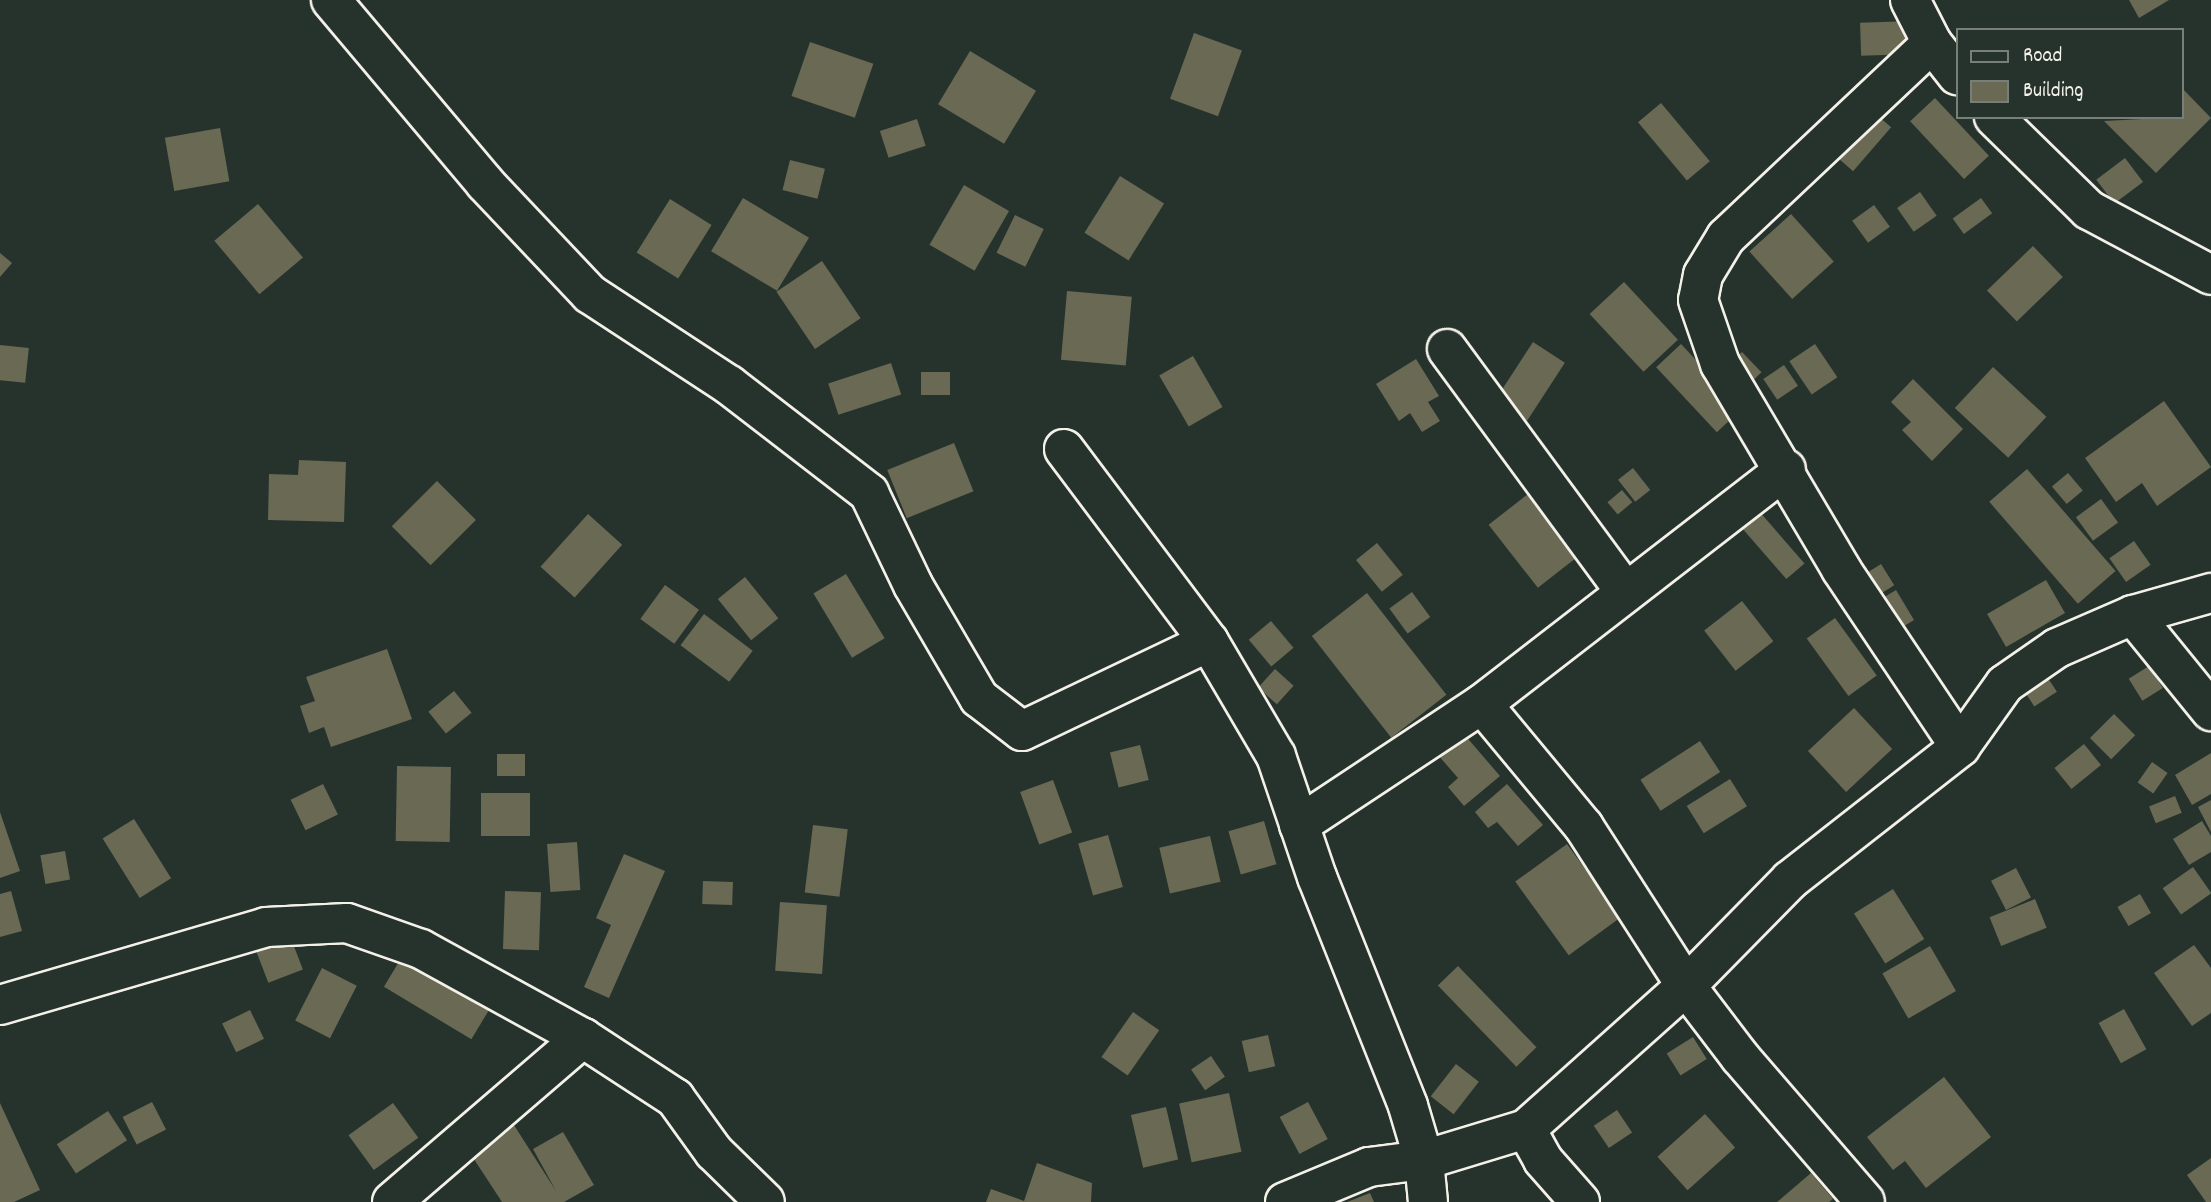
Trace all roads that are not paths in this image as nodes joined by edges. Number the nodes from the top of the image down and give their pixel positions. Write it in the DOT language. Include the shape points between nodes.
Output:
graph roads {
  1 [pos="331,0"];
  2 [pos="1910,0"];
  3 [pos="1932,43"];
  4 [pos="1955,72"];
  5 [pos="1996,119"];
  6 [pos="2211,275"];
  7 [pos="1447,349"];
  8 [pos="1064,449"];
  9 [pos="1786,469"];
  10 [pos="1624,590"];
  11 [pos="2211,593"];
  12 [pos="2133,615"];
  13 [pos="1209,642"];
  14 [pos="1482,704"];
  15 [pos="2211,710"];
  16 [pos="1960,747"];
  17 [pos="1299,825"];
  18 [pos="1686,986"];
  19 [pos="0,1005"];
  20 [pos="583,1038"];
  21 [pos="1526,1129"];
  22 [pos="1423,1160"];
  23 [pos="392,1202"];
  24 [pos="765,1202"];
  25 [pos="1285,1202"];
  26 [pos="1428,1202"];
  27 [pos="1580,1202"];
  28 [pos="1865,1202"];
  1 -- 13 [label="street" via="485,183 590,293 729,384 869,493 912,585 979,698 1022,731"];
  2 -- 3 [label="street"];
  3 -- 4 [label="street"];
  3 -- 9 [label="street" via="1726,237 1703,275 1698,300 1720,364"];
  5 -- 6 [label="street" via="2089,210"];
  7 -- 10 [label="street"];
  8 -- 13 [label="street"];
  9 -- 10 [label="street"];
  9 -- 16 [label="street" via="1841,569"];
  10 -- 14 [label="street"];
  11 -- 12 [label="street"];
  12 -- 15 [label="street"];
  12 -- 16 [label="street" via="2057,648 2005,684"];
  13 -- 17 [label="street" via="1276,756"];
  14 -- 17 [label="street"];
  14 -- 18 [label="street" via="1609,860"];
  16 -- 18 [label="street" via="1790,880"];
  17 -- 22 [label="street" via="1408,1106"];
  18 -- 21 [label="street"];
  18 -- 28 [label="street" via="1818,1152"];
  19 -- 20 [label="street" via="266,927 347,923 421,949"];
  20 -- 23 [label="street"];
  20 -- 24 [label="street" via="675,1098 714,1152"];
  21 -- 22 [label="street"];
  21 -- 27 [label="street" via="1543,1160"];
  22 -- 25 [label="street" via="1369,1167"];
  22 -- 26 [label="street"];
}
